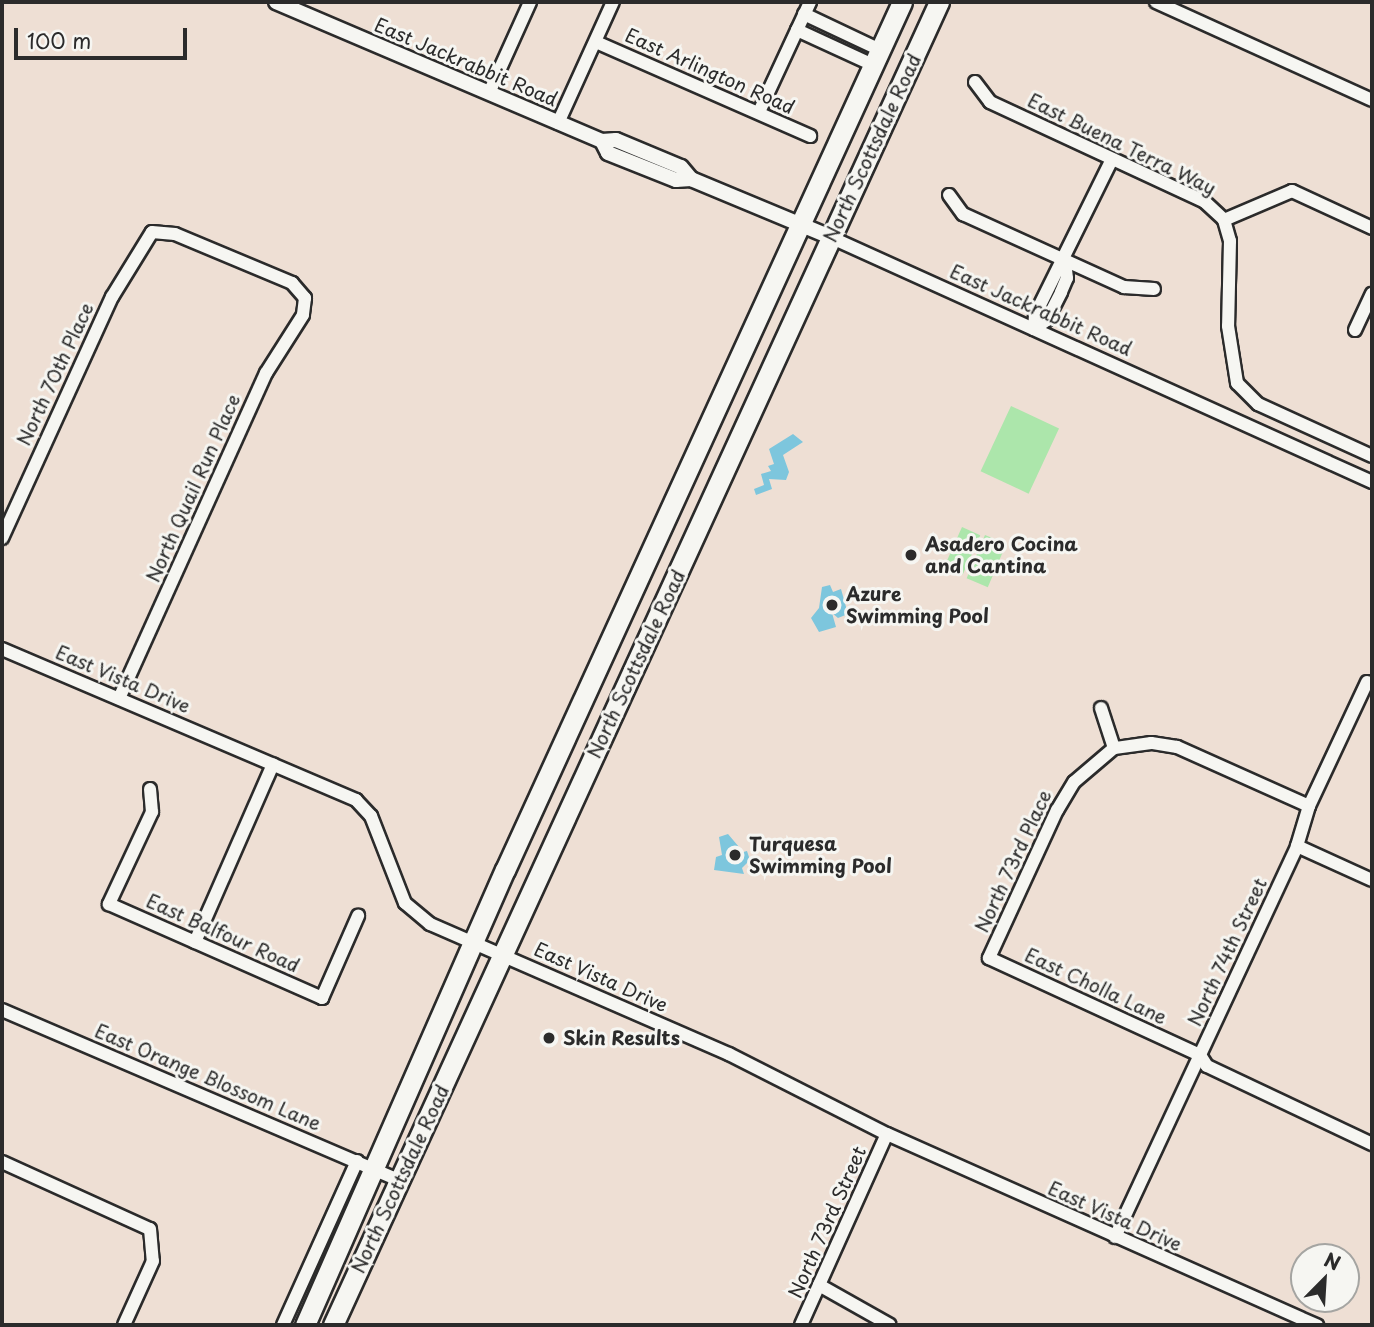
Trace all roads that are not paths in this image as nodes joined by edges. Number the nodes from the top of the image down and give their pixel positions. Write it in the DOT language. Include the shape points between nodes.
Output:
graph roads {
  1 [pos="276,2"];
  2 [pos="530,2"];
  3 [pos="613,2"];
  4 [pos="810,2"];
  5 [pos="902,2"];
  6 [pos="939,2"];
  7 [pos="1156,2"];
  8 [pos="804,14"];
  9 [pos="797,30"];
  10 [pos="596,42"];
  11 [pos="877,57"];
  12 [pos="975,82"];
  13 [pos="489,93"];
  14 [pos="1372,100"];
  15 [pos="759,112"];
  16 [pos="558,122"];
  17 [pos="810,135"];
  18 [pos="1112,159"];
  19 [pos="948,195"];
  20 [pos="1224,220"];
  21 [pos="800,226"];
  22 [pos="1372,228"];
  23 [pos="152,232"];
  24 [pos="830,237"];
  25 [pos="1065,261"];
  26 [pos="1154,289"];
  27 [pos="1372,294"];
  28 [pos="1034,329"];
  29 [pos="1355,330"];
  30 [pos="1372,456"];
  31 [pos="684,477"];
  32 [pos="1372,482"];
  33 [pos="715,491"];
  34 [pos="2,538"];
  35 [pos="649,555"];
  36 [pos="678,572"];
  37 [pos="2,649"];
  38 [pos="1367,682"];
  39 [pos="119,698"];
  40 [pos="1101,708"];
  41 [pos="1114,748"];
  42 [pos="273,764"];
  43 [pos="150,789"];
  44 [pos="1309,806"];
  45 [pos="1297,846"];
  46 [pos="1372,880"];
  47 [pos="358,916"];
  48 [pos="195,942"];
  49 [pos="474,943"];
  50 [pos="502,955"];
  51 [pos="989,958"];
  52 [pos="2,1010"];
  53 [pos="1200,1055"];
  54 [pos="887,1134"];
  55 [pos="1372,1143"];
  56 [pos="2,1162"];
  57 [pos="366,1165"];
  58 [pos="399,1180"];
  59 [pos="1115,1237"];
  60 [pos="819,1285"];
  61 [pos="124,1325"];
  62 [pos="283,1325"];
  63 [pos="305,1325"];
  64 [pos="333,1325"];
  65 [pos="801,1325"];
  66 [pos="890,1325"];
  67 [pos="1317,1325"];
  1 -- 13 [label="street, East Jackrabbit Road"];
  2 -- 13 [label="street"];
  3 -- 10 [label="street"];
  4 -- 8 [label="street"];
  5 -- 11 [label="main road, North Scottsdale Road"];
  6 -- 24 [label="main road, North Scottsdale Road"];
  7 -- 14 [label="street"];
  8 -- 9 [label="street"];
  8 -- 11 [label="street"];
  9 -- 11 [label="street"];
  9 -- 15 [label="street"];
  10 -- 15 [label="street, East Arlington Road"];
  10 -- 16 [label="street"];
  11 -- 21 [label="main road, North Scottsdale Road"];
  12 -- 18 [label="street, East Buena Terra Way" via="990,102"];
  13 -- 16 [label="street, East Jackrabbit Road"];
  15 -- 17 [label="street, East Arlington Road"];
  16 -- 21 [label="street, East Jackrabbit Road" via="602,141 608,153 676,180 691,179"];
  18 -- 20 [label="street, East Buena Terra Way" via="1205,202"];
  18 -- 25 [label="street"];
  19 -- 25 [label="street" via="963,214"];
  20 -- 22 [label="street, East Buena Terra Way" via="1293,191"];
  20 -- 30 [label="street" via="1230,241 1228,326 1237,383 1258,404"];
  21 -- 24 [label="street, East Jackrabbit Road"];
  21 -- 31 [label="main road, North Scottsdale Road"];
  23 -- 34 [label="street, North 70th Place" via="112,297"];
  23 -- 39 [label="street, North Quail Run Place" via="175,233 292,283 304,298 303,315 265,373"];
  24 -- 28 [label="street, East Jackrabbit Road"];
  24 -- 33 [label="main road, North Scottsdale Road"];
  25 -- 26 [label="street" via="1124,287"];
  25 -- 28 [label="street" via="1067,278 1061,292 1047,320"];
  27 -- 29 [label="street"];
  28 -- 32 [label="street, East Jackrabbit Road"];
  31 -- 33 [label="main road"];
  31 -- 35 [label="main road, North Scottsdale Road"];
  33 -- 36 [label="main road, North Scottsdale Road"];
  35 -- 36 [label="main road"];
  35 -- 49 [label="main road, North Scottsdale Road"];
  36 -- 50 [label="main road, North Scottsdale Road"];
  37 -- 39 [label="street, East Vista Drive"];
  38 -- 44 [label="street, North 74th Street"];
  39 -- 42 [label="street, East Vista Drive"];
  40 -- 41 [label="street"];
  41 -- 44 [label="street" via="1151,743 1177,747"];
  41 -- 51 [label="street, North 73rd Place" via="1074,782"];
  42 -- 48 [label="street"];
  42 -- 49 [label="street, East Vista Drive" via="356,800 371,816 405,903 430,924"];
  43 -- 48 [label="street, East Balfour Road" via="152,812 109,904"];
  44 -- 45 [label="street, North 74th Street"];
  45 -- 46 [label="street"];
  45 -- 53 [label="street, North 74th Street"];
  47 -- 48 [label="street, East Balfour Road" via="321,998"];
  49 -- 50 [label="street, East Vista Drive"];
  49 -- 57 [label="main road, North Scottsdale Road"];
  50 -- 54 [label="street, East Vista Drive" via="729,1054"];
  50 -- 58 [label="main road, North Scottsdale Road"];
  51 -- 53 [label="street, East Cholla Lane"];
  52 -- 57 [label="street, East Orange Blossom Lane"];
  53 -- 55 [label="street, East Cholla Lane" via="1207,1066"];
  53 -- 59 [label="street, North 74th Street"];
  54 -- 59 [label="street, East Vista Drive"];
  54 -- 60 [label="street, North 73rd Street"];
  56 -- 61 [label="street" via="140,1221 154,1238 153,1261"];
  57 -- 58 [label="street, East Orange Blossom Lane"];
  57 -- 62 [label="street"];
  57 -- 63 [label="main road, North Scottsdale Road"];
  58 -- 64 [label="main road, North Scottsdale Road"];
  59 -- 67 [label="street, East Vista Drive"];
  60 -- 65 [label="street, North 73rd Street"];
  60 -- 66 [label="street"];
}
